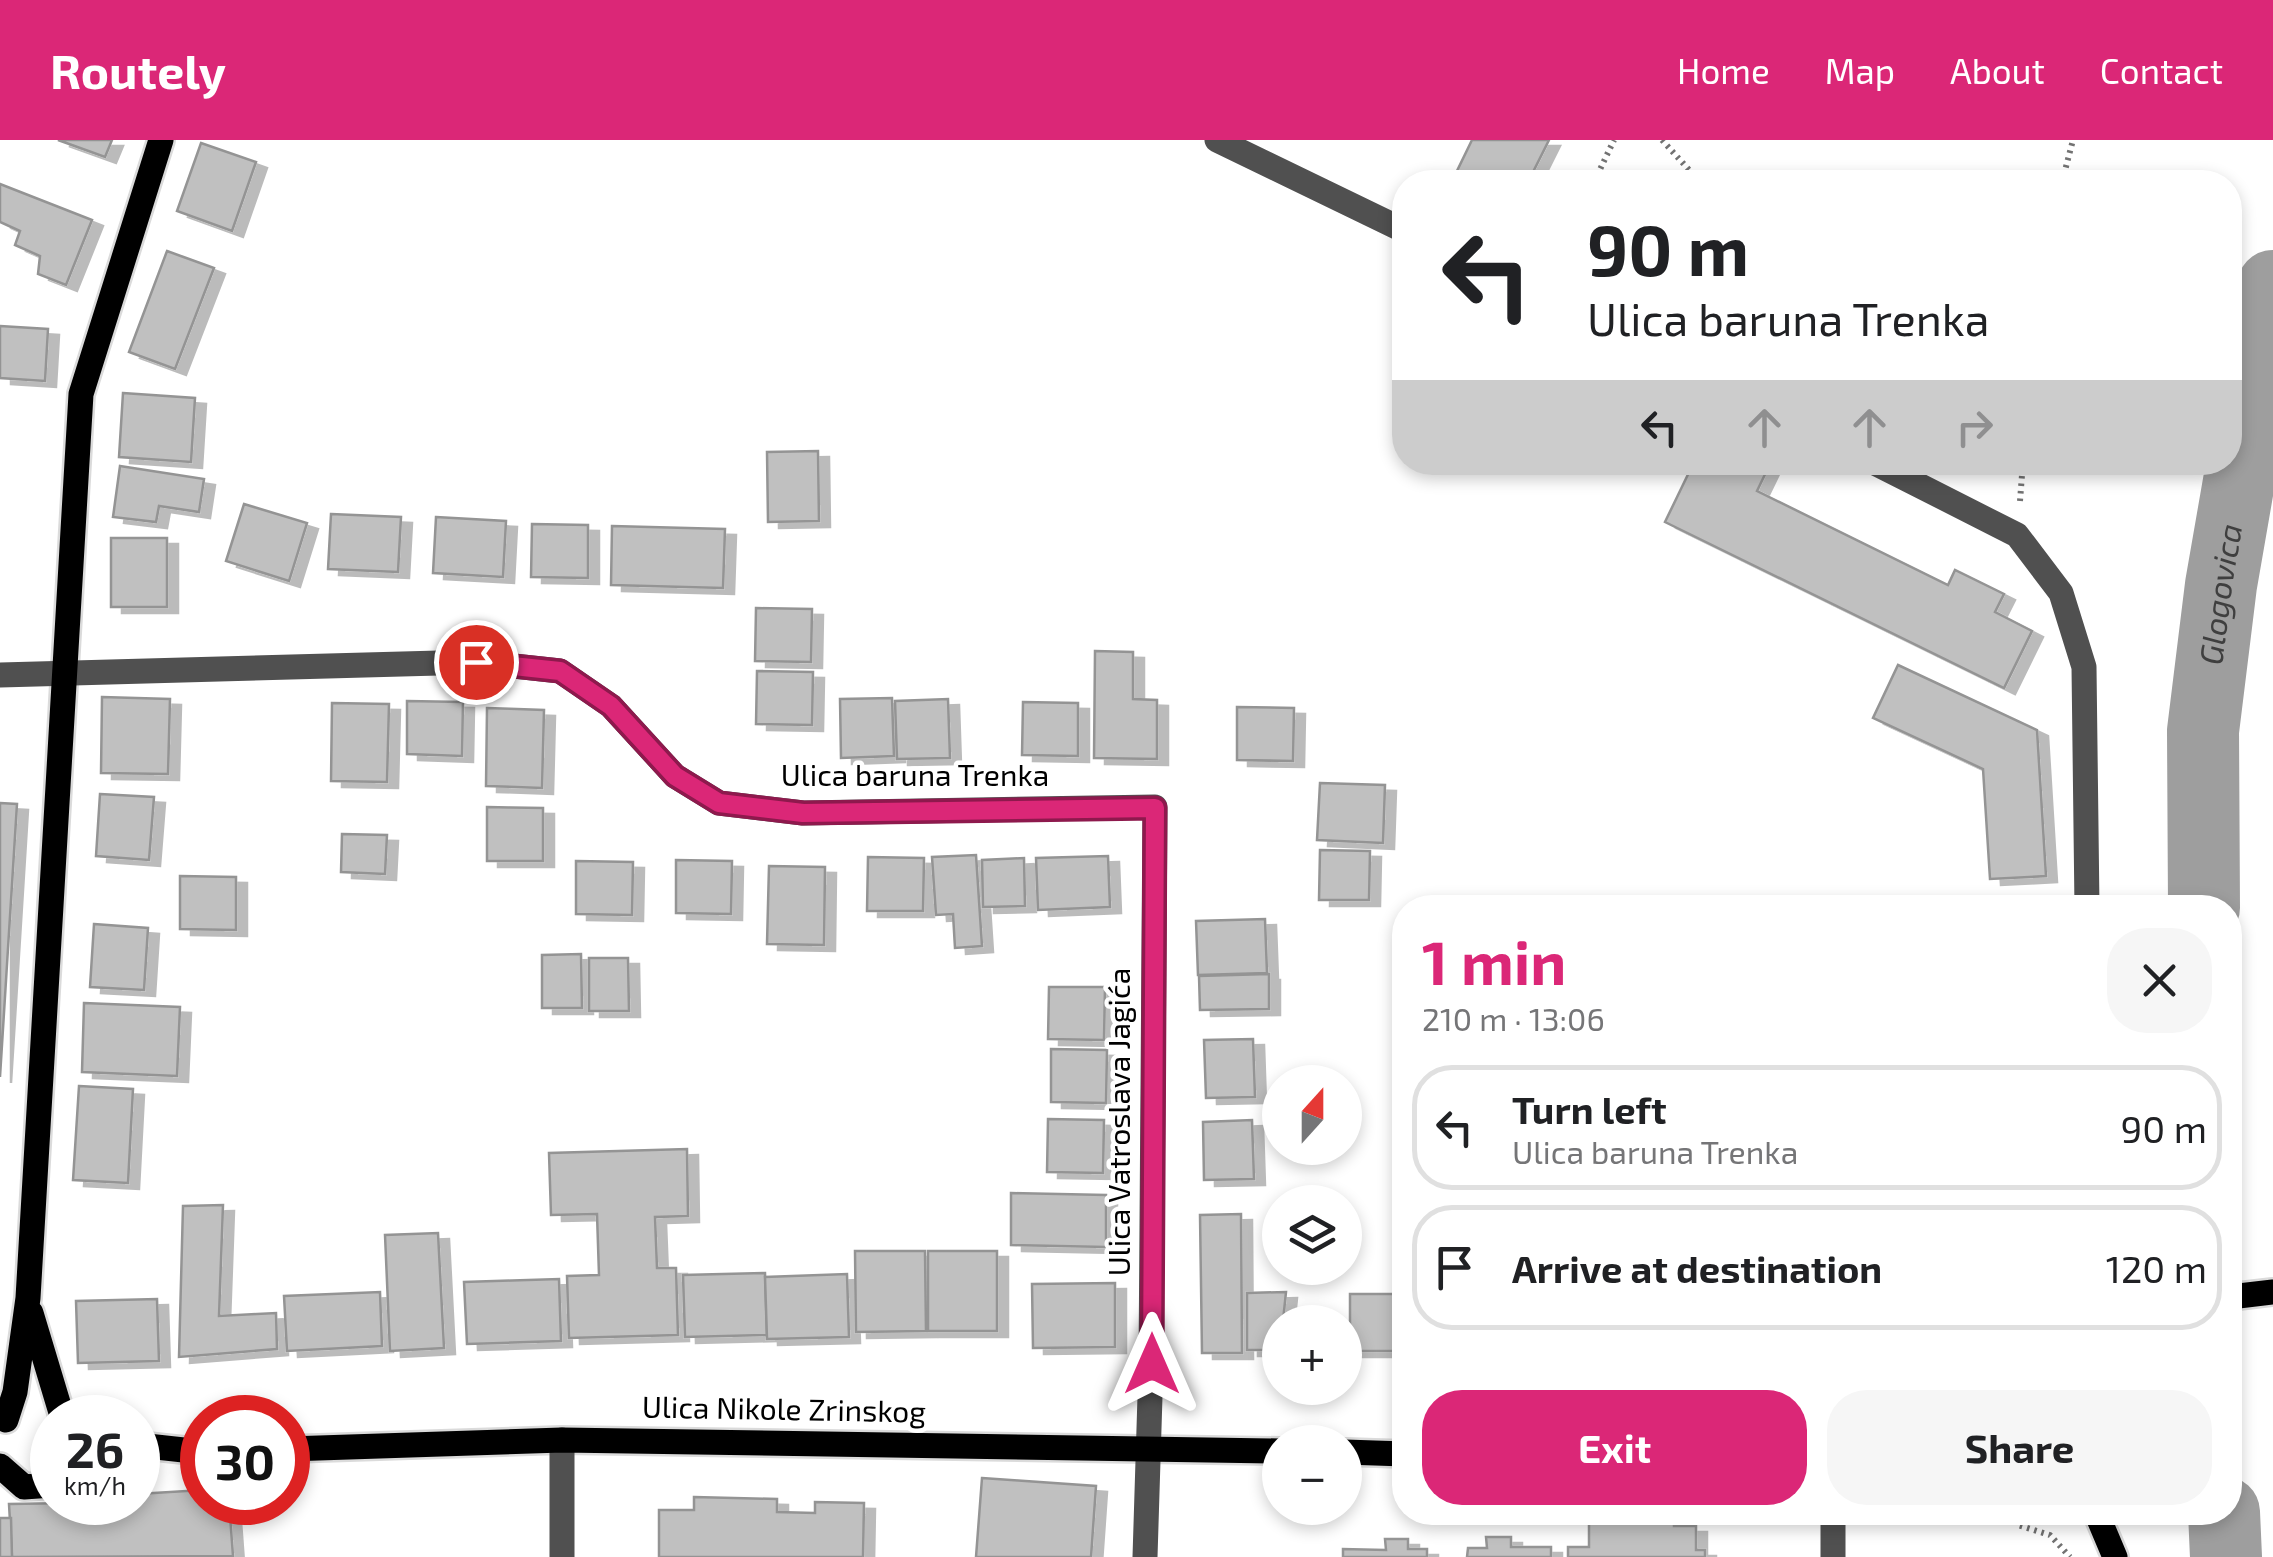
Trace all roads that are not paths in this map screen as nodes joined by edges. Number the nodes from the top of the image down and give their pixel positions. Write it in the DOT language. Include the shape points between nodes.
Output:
graph roads {
  1 [pos="161,140"];
  2 [pos="1216,140"];
  3 [pos="1392,225"];
  4 [pos="1898,475"];
  5 [pos="65,671"];
  6 [pos="0,675"];
  7 [pos="1155,808"];
  8 [pos="2087,895"];
  9 [pos="2242,1292"];
  10 [pos="2272,1292"];
  11 [pos="28,1298"];
  12 [pos="56,1395"];
  13 [pos="30,1409"];
  14 [pos="3,1424"];
  15 [pos="562,1440"];
  16 [pos="1150,1446"];
  17 [pos="310,1448"];
  18 [pos="1262,1449"];
  19 [pos="1362,1453"];
  20 [pos="1392,1454"];
  21 [pos="0,1466"];
  22 [pos="12,1485"];
  23 [pos="1833,1525"];
  24 [pos="562,1557"];
  25 [pos="1145,1557"];
  26 [pos="1833,1557"];
  1 -- 5 [label="main road" via="81,394"];
  2 -- 3 [label="street"];
  4 -- 8 [label="street" via="2017,535 2061,592 2084,667"];
  5 -- 6 [label="street, Ulica baruna Trenka"];
  5 -- 7 [label="street, Ulica baruna Trenka" via="476,662 560,671 611,706 675,776 719,803 803,813"];
  5 -- 11 [label="main road"];
  7 -- 16 [label="street, Ulica Vatroslava Jagića"];
  9 -- 10 [label="main road"];
  11 -- 12 [label="main road"];
  11 -- 14 [label="main road" via="15,1392"];
  13 -- 14 [label="main road"];
  15 -- 16 [label="main road, Ulica Nikole Zrinskog"];
  15 -- 17 [label="main road, Ulica Nikole Zrinskog"];
  15 -- 24 [label="street"];
  16 -- 18 [label="main road, Ulica Nikole Zrinskog"];
  16 -- 25 [label="street, Ulica Vatroslava Jagića"];
  19 -- 20 [label="main road"];
  21 -- 22 [label="main road"];
  23 -- 26 [label="street"];
}
